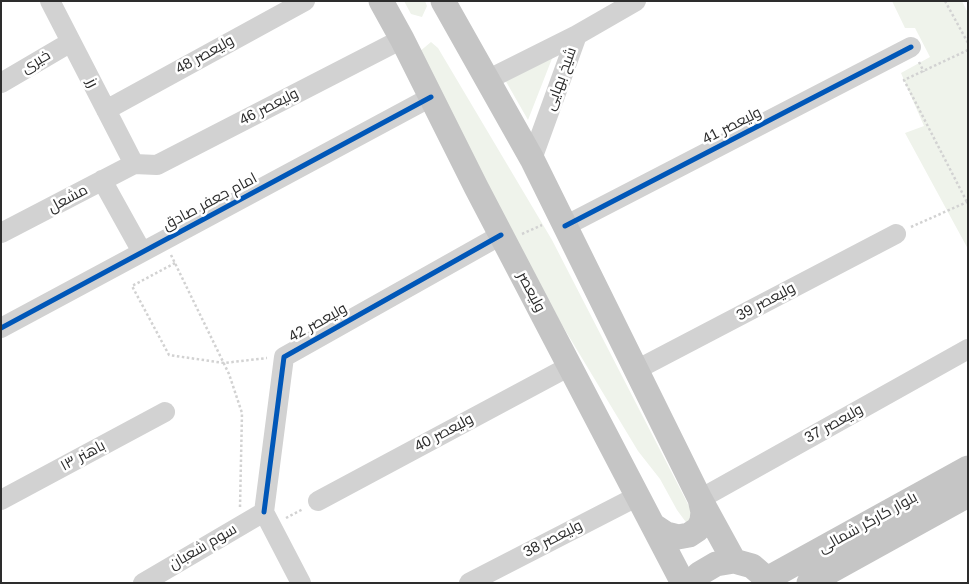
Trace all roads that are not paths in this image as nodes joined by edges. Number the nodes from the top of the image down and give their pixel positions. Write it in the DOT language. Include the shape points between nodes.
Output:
graph roads {
  1 [pos="50,1"];
  2 [pos="305,1"];
  3 [pos="381,1"];
  4 [pos="443,1"];
  5 [pos="636,1"];
  6 [pos="577,35"];
  7 [pos="402,39"];
  8 [pos="71,42"];
  9 [pos="911,47"];
  10 [pos="487,80"];
  11 [pos="1,83"];
  12 [pos="431,97"];
  13 [pos="106,110"];
  14 [pos="532,159"];
  15 [pos="134,164"];
  16 [pos="102,180"];
  17 [pos="562,222"];
  18 [pos="1,234"];
  19 [pos="896,234"];
  20 [pos="503,239"];
  21 [pos="142,252"];
  22 [pos="1,328"];
  23 [pos="968,349"];
  24 [pos="570,366"];
  25 [pos="636,370"];
  26 [pos="165,412"];
  27 [pos="968,468"];
  28 [pos="968,495"];
  29 [pos="638,496"];
  30 [pos="700,499"];
  31 [pos="1,500"];
  32 [pos="318,501"];
  33 [pos="267,518"];
  34 [pos="654,526"];
  35 [pos="734,561"];
  36 [pos="768,581"];
  37 [pos="143,583"];
  38 [pos="301,583"];
  39 [pos="469,583"];
  40 [pos="683,583"];
  41 [pos="692,583"];
  42 [pos="809,583"];
  1 -- 8 [label="street, رز"];
  2 -- 13 [label="street, ولیعصر 48"];
  3 -- 7 [label="main road, ولیعصر"];
  4 -- 10 [label="main road"];
  5 -- 6 [label="street, شیخ بهایی"];
  6 -- 10 [label="street"];
  6 -- 14 [label="street, شیخ بهایی"];
  7 -- 12 [label="main road, ولیعصر"];
  7 -- 15 [label="street, ولیعصر 46" via="157,164"];
  8 -- 11 [label="street, خیری"];
  8 -- 13 [label="street, رز"];
  9 -- 17 [label="street, ولیعصر 41"];
  10 -- 14 [label="main road"];
  12 -- 20 [label="main road, ولیعصر"];
  12 -- 21 [label="street, امام جعفر صادق"];
  13 -- 15 [label="street, رز"];
  14 -- 17 [label="main road"];
  15 -- 16 [label="street, مشعل"];
  16 -- 18 [label="street, مشعل"];
  16 -- 21 [label="street"];
  17 -- 25 [label="main road"];
  19 -- 25 [label="street, ولیعصر 39"];
  20 -- 24 [label="main road, ولیعصر"];
  20 -- 33 [label="street, ولیعصر 42" via="284,357"];
  21 -- 22 [label="street, امام جعفر صادق"];
  23 -- 30 [label="street, ولیعصر 37"];
  24 -- 29 [label="main road, ولیعصر"];
  24 -- 32 [label="street, ولیعصر 40"];
  25 -- 30 [label="main road"];
  26 -- 31 [label="street, باهنر ۱۳"];
  27 -- 36 [label="main road, بلوار کارگر شمالی"];
  28 -- 42 [label="main road, بلوار کارگر شمالی"];
  29 -- 34 [label="main road, ولیعصر"];
  29 -- 39 [label="street, ولیعصر 38"];
  30 -- 34 [label="main road" via="702,521 698,529 688,535 666,534"];
  30 -- 35 [label="main road"];
  33 -- 37 [label="street, سوم شعبان" via="239,526"];
  33 -- 38 [label="street"];
  34 -- 40 [label="main road, ولیعصر"];
  35 -- 36 [label="main road" via="752,566"];
  35 -- 41 [label="main road" via="716,564 699,574"];
}
